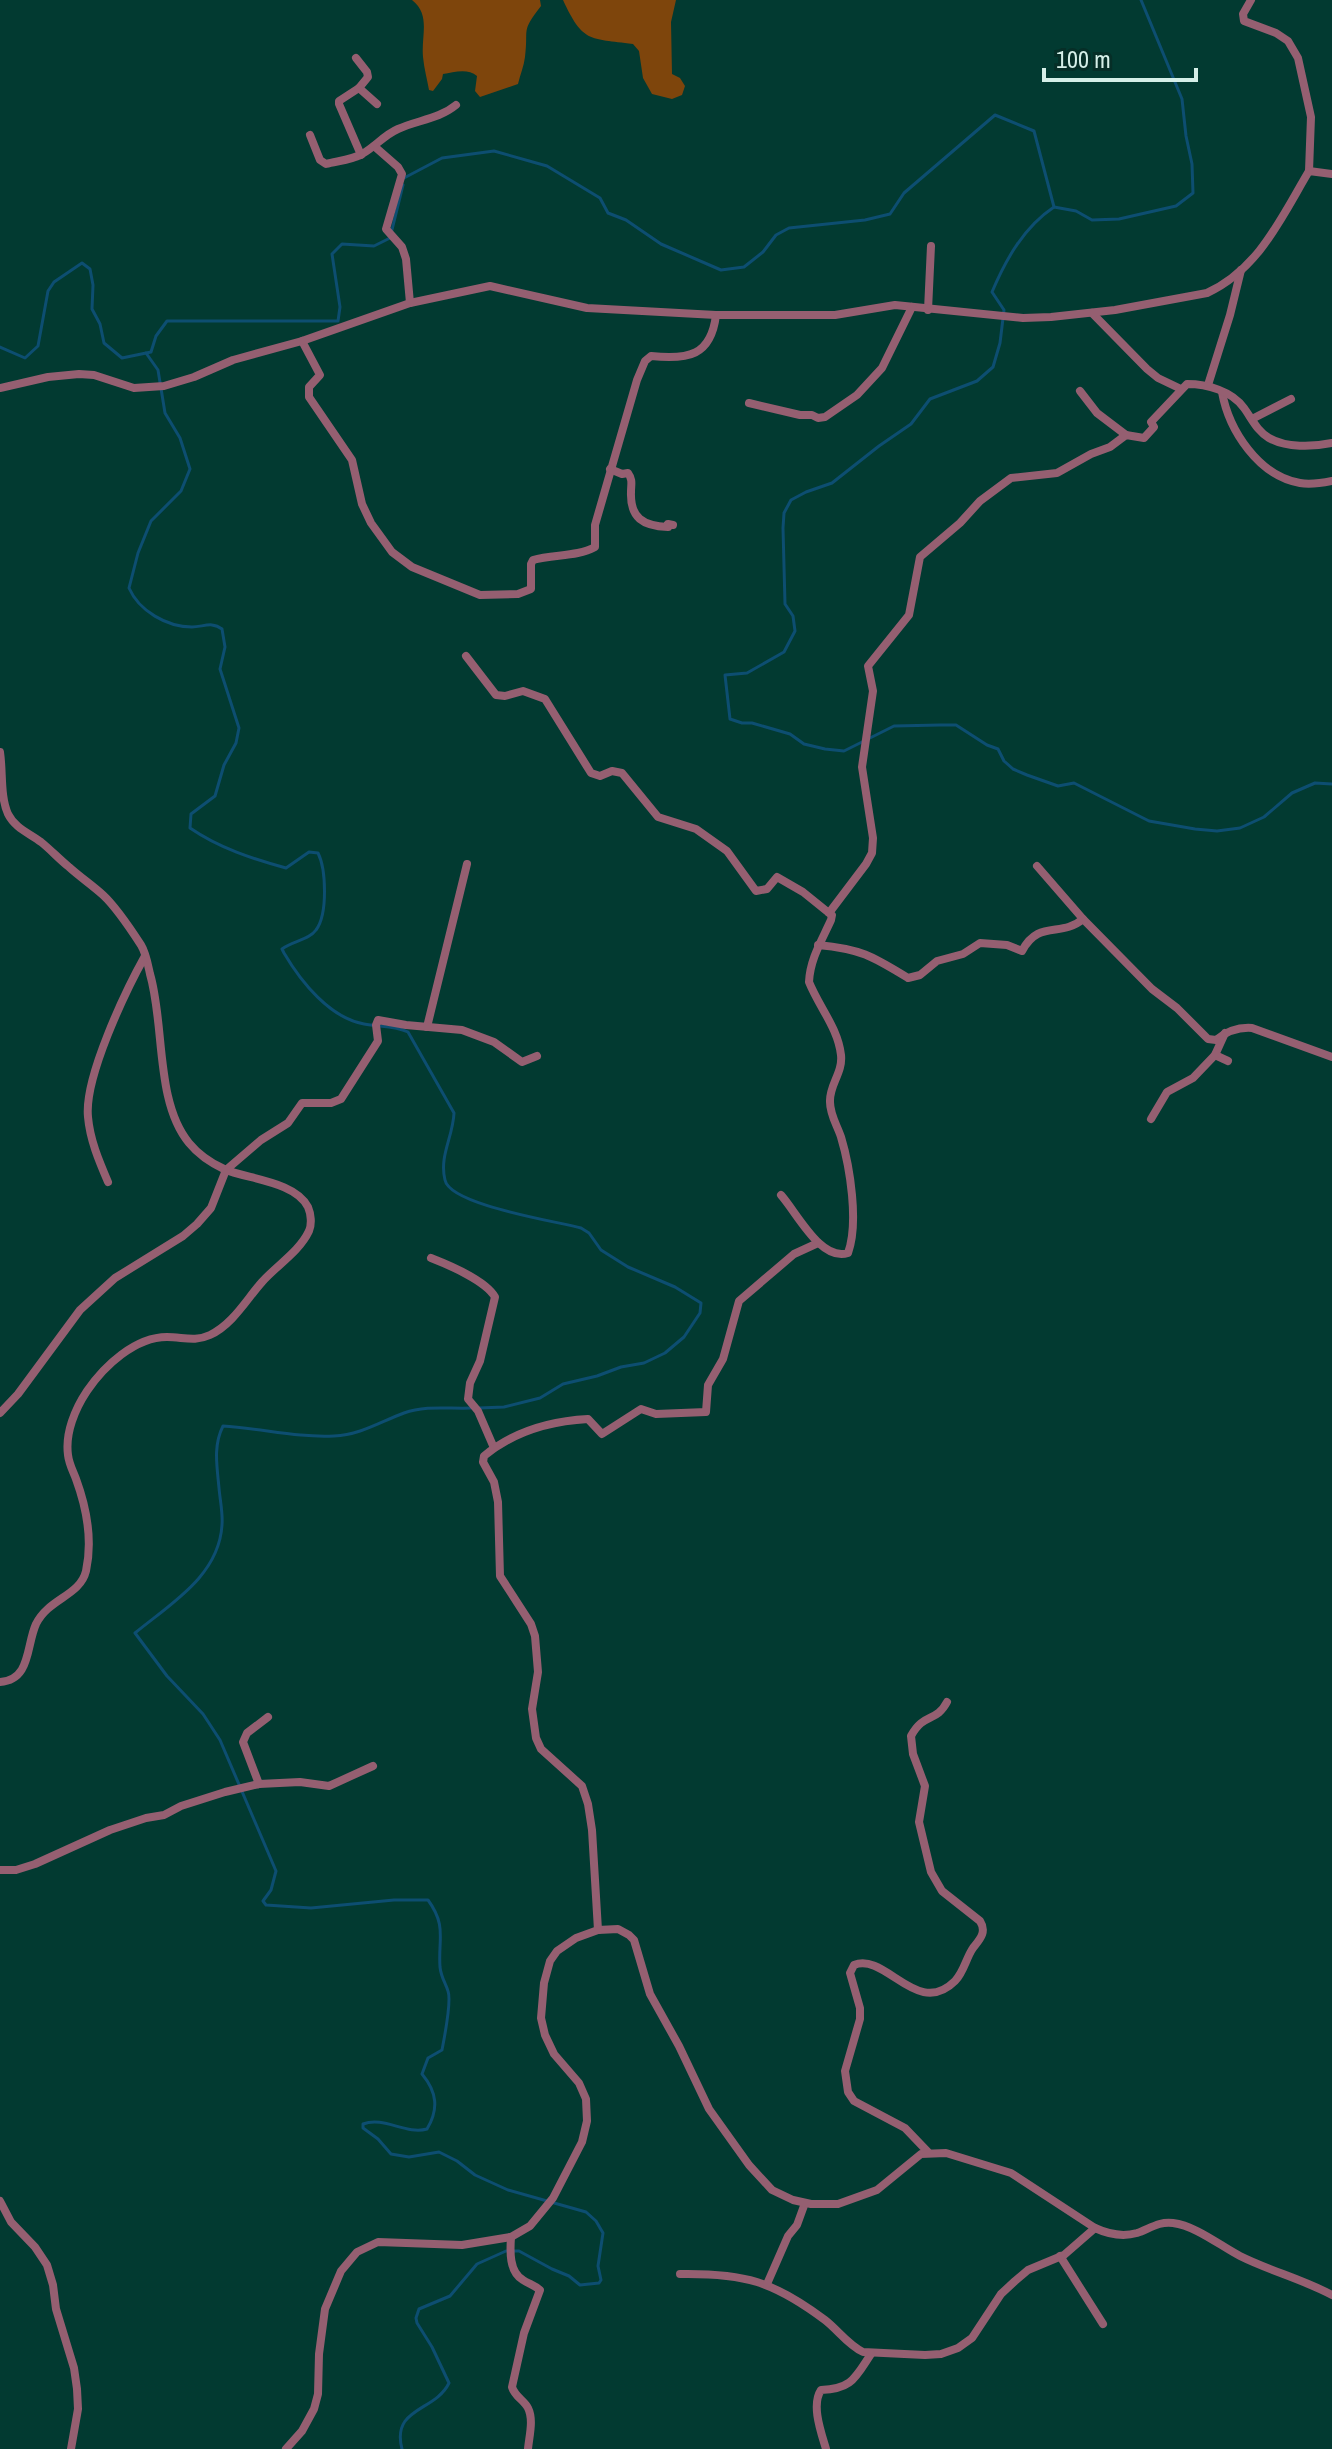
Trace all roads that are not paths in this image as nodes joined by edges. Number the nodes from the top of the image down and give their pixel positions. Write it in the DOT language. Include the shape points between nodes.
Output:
graph roads {
  1 [pos="1251,0"];
  2 [pos="356,58"];
  3 [pos="359,88"];
  4 [pos="377,104"];
  5 [pos="456,105"];
  6 [pos="310,135"];
  7 [pos="374,146"];
  8 [pos="361,155"];
  9 [pos="1309,171"];
  10 [pos="1332,174"];
  11 [pos="931,246"];
  12 [pos="1241,270"];
  13 [pos="410,303"];
  14 [pos="912,307"];
  15 [pos="928,310"];
  16 [pos="1092,313"];
  17 [pos="716,315"];
  18 [pos="302,341"];
  19 [pos="1208,385"];
  20 [pos="0,388"];
  21 [pos="1181,389"];
  22 [pos="1080,391"];
  23 [pos="1222,392"];
  24 [pos="1291,399"];
  25 [pos="749,403"];
  26 [pos="1252,419"];
  27 [pos="1126,435"];
  28 [pos="1332,443"];
  29 [pos="610,469"];
  30 [pos="1332,481"];
  31 [pos="673,525"];
  32 [pos="466,656"];
  33 [pos="0,752"];
  34 [pos="467,864"];
  35 [pos="1037,866"];
  36 [pos="829,913"];
  37 [pos="1083,919"];
  38 [pos="818,945"];
  39 [pos="145,955"];
  40 [pos="427,1027"];
  41 [pos="1226,1033"];
  42 [pos="1215,1055"];
  43 [pos="537,1056"];
  44 [pos="1332,1057"];
  45 [pos="1228,1061"];
  46 [pos="1151,1119"];
  47 [pos="226,1170"];
  48 [pos="108,1182"];
  49 [pos="781,1195"];
  50 [pos="818,1243"];
  51 [pos="431,1258"];
  52 [pos="0,1413"];
  53 [pos="494,1448"];
  54 [pos="0,1682"];
  55 [pos="947,1702"];
  56 [pos="268,1717"];
  57 [pos="373,1766"];
  58 [pos="259,1784"];
  59 [pos="0,1870"];
  60 [pos="598,1930"];
  61 [pos="928,2152"];
  62 [pos="0,2201"];
  63 [pos="805,2203"];
  64 [pos="1095,2228"];
  65 [pos="511,2237"];
  66 [pos="1060,2256"];
  67 [pos="680,2274"];
  68 [pos="767,2284"];
  69 [pos="1332,2295"];
  70 [pos="1103,2324"];
  71 [pos="871,2354"];
  72 [pos="71,2449"];
  73 [pos="286,2449"];
  74 [pos="528,2449"];
  75 [pos="826,2449"];
  1 -- 9 [label="street" via="1243,16 1246,23 1288,41 1298,58 1311,117"];
  2 -- 3 [label="street" via="368,75"];
  3 -- 4 [label="street"];
  3 -- 8 [label="street" via="339,104"];
  5 -- 7 [label="street" via="399,128"];
  6 -- 8 [label="street" via="324,164"];
  7 -- 8 [label="street"];
  7 -- 13 [label="street" via="402,174 386,229 406,259"];
  9 -- 10 [label="street"];
  9 -- 12 [label="street" via="1271,237"];
  11 -- 15 [label="street"];
  12 -- 16 [label="street" via="1207,293"];
  12 -- 19 [label="street"];
  13 -- 17 [label="street" via="496,286 587,308"];
  13 -- 18 [label="street"];
  14 -- 15 [label="street"];
  14 -- 17 [label="street" via="887,305 835,315"];
  14 -- 25 [label="street" via="882,368 857,395 825,417"];
  15 -- 16 [label="street" via="1037,318"];
  16 -- 21 [label="street" via="1147,369"];
  17 -- 29 [label="street" via="714,329 697,353 651,356 645,361"];
  18 -- 20 [label="street" via="148,389 79,374"];
  18 -- 29 [label="street" via="319,373 309,397 352,460 371,523 392,552 425,573 480,595 530,591 533,560 595,547"];
  19 -- 21 [label="street" via="1187,384"];
  19 -- 23 [label="street"];
  21 -- 27 [label="street" via="1151,422 1154,427 1144,438"];
  22 -- 27 [label="street" via="1097,413"];
  23 -- 26 [label="street"];
  23 -- 30 [label="street" via="1230,420 1257,460 1297,483"];
  24 -- 26 [label="street"];
  26 -- 28 [label="street" via="1277,441"];
  27 -- 36 [label="street" via="1057,473 1008,480 920,557 909,615 868,666 873,686 862,776 872,853"];
  29 -- 31 [label="street" via="632,479 631,505 637,516 649,525"];
  32 -- 36 [label="street" via="496,695 523,691 545,699 591,773 624,775 658,817 696,829 727,851 756,891 767,889 777,877"];
  33 -- 39 [label="street" via="9,817 104,896"];
  34 -- 40 [label="street"];
  35 -- 37 [label="street"];
  36 -- 38 [label="street" via="831,920"];
  37 -- 38 [label="street" via="1039,932 1022,951 980,943 908,978 872,955"];
  37 -- 41 [label="street" via="1204,1037 1213,1041"];
  38 -- 50 [label="street" via="809,982 841,1054 830,1108 845,1154 852,1212 848,1253 832,1253"];
  39 -- 47 [label="street" via="157,1002 167,1095 178,1125 195,1151"];
  39 -- 48 [label="street" via="89,1088 91,1137"];
  40 -- 43 [label="street" via="480,1036 520,1061"];
  40 -- 47 [label="street" via="378,1020 378,1041 341,1099 302,1103 288,1123"];
  41 -- 42 [label="street"];
  41 -- 44 [label="street" via="1242,1027 1259,1030"];
  42 -- 45 [label="street"];
  42 -- 46 [label="street" via="1193,1078 1167,1092"];
  47 -- 52 [label="street" via="211,1208 197,1224 115,1278 80,1310"];
  47 -- 54 [label="street" via="278,1185 302,1200 311,1219 309,1231 229,1323 199,1339 159,1338 129,1350 89,1387 67,1443 89,1530 84,1578 36,1623 21,1672"];
  49 -- 50 [label="street"];
  50 -- 53 [label="street" via="794,1254 739,1301 723,1359 708,1385 706,1412 656,1414 641,1409 602,1434 588,1419 556,1422"];
  51 -- 53 [label="street" via="487,1287 495,1297 468,1399"];
  53 -- 60 [label="street" via="483,1459 498,1502 500,1576 535,1636 536,1738 541,1749 582,1786 588,1804"];
  55 -- 61 [label="street" via="940,1713 922,1719 911,1736 925,1786 921,1833 942,1891 980,1921 984,1932 958,1977 939,1990 916,1990 876,1967 854,1965 850,1973 860,2019 845,2071 854,2101 905,2128"];
  56 -- 58 [label="street" via="243,1742"];
  57 -- 58 [label="street" via="329,1786"];
  58 -- 59 [label="street" via="110,1830 35,1864"];
  60 -- 63 [label="street" via="618,1929 634,1940 650,1994 709,2109 764,2183"];
  60 -- 65 [label="street" via="576,1938 550,1961 541,2018 554,2054 586,2099 582,2142 550,2201 530,2226"];
  61 -- 63 [label="street" via="877,2190 838,2204"];
  61 -- 64 [label="street" via="1011,2173"];
  62 -- 72 [label="street" via="47,2265 53,2285 77,2389"];
  63 -- 68 [label="street"];
  64 -- 66 [label="street"];
  64 -- 69 [label="street" via="1130,2234 1173,2223"];
  65 -- 73 [label="street" via="453,2245 378,2242 357,2252 341,2271 325,2309 314,2409"];
  65 -- 74 [label="street" via="518,2277 540,2290 512,2387 528,2409"];
  66 -- 70 [label="street"];
  66 -- 71 [label="street" via="1015,2281 972,2338 958,2348 941,2354"];
  67 -- 68 [label="street" via="720,2273"];
  68 -- 71 [label="street" via="806,2305 854,2347"];
  71 -- 75 [label="street" via="851,2382 819,2392 816,2403"];
}
